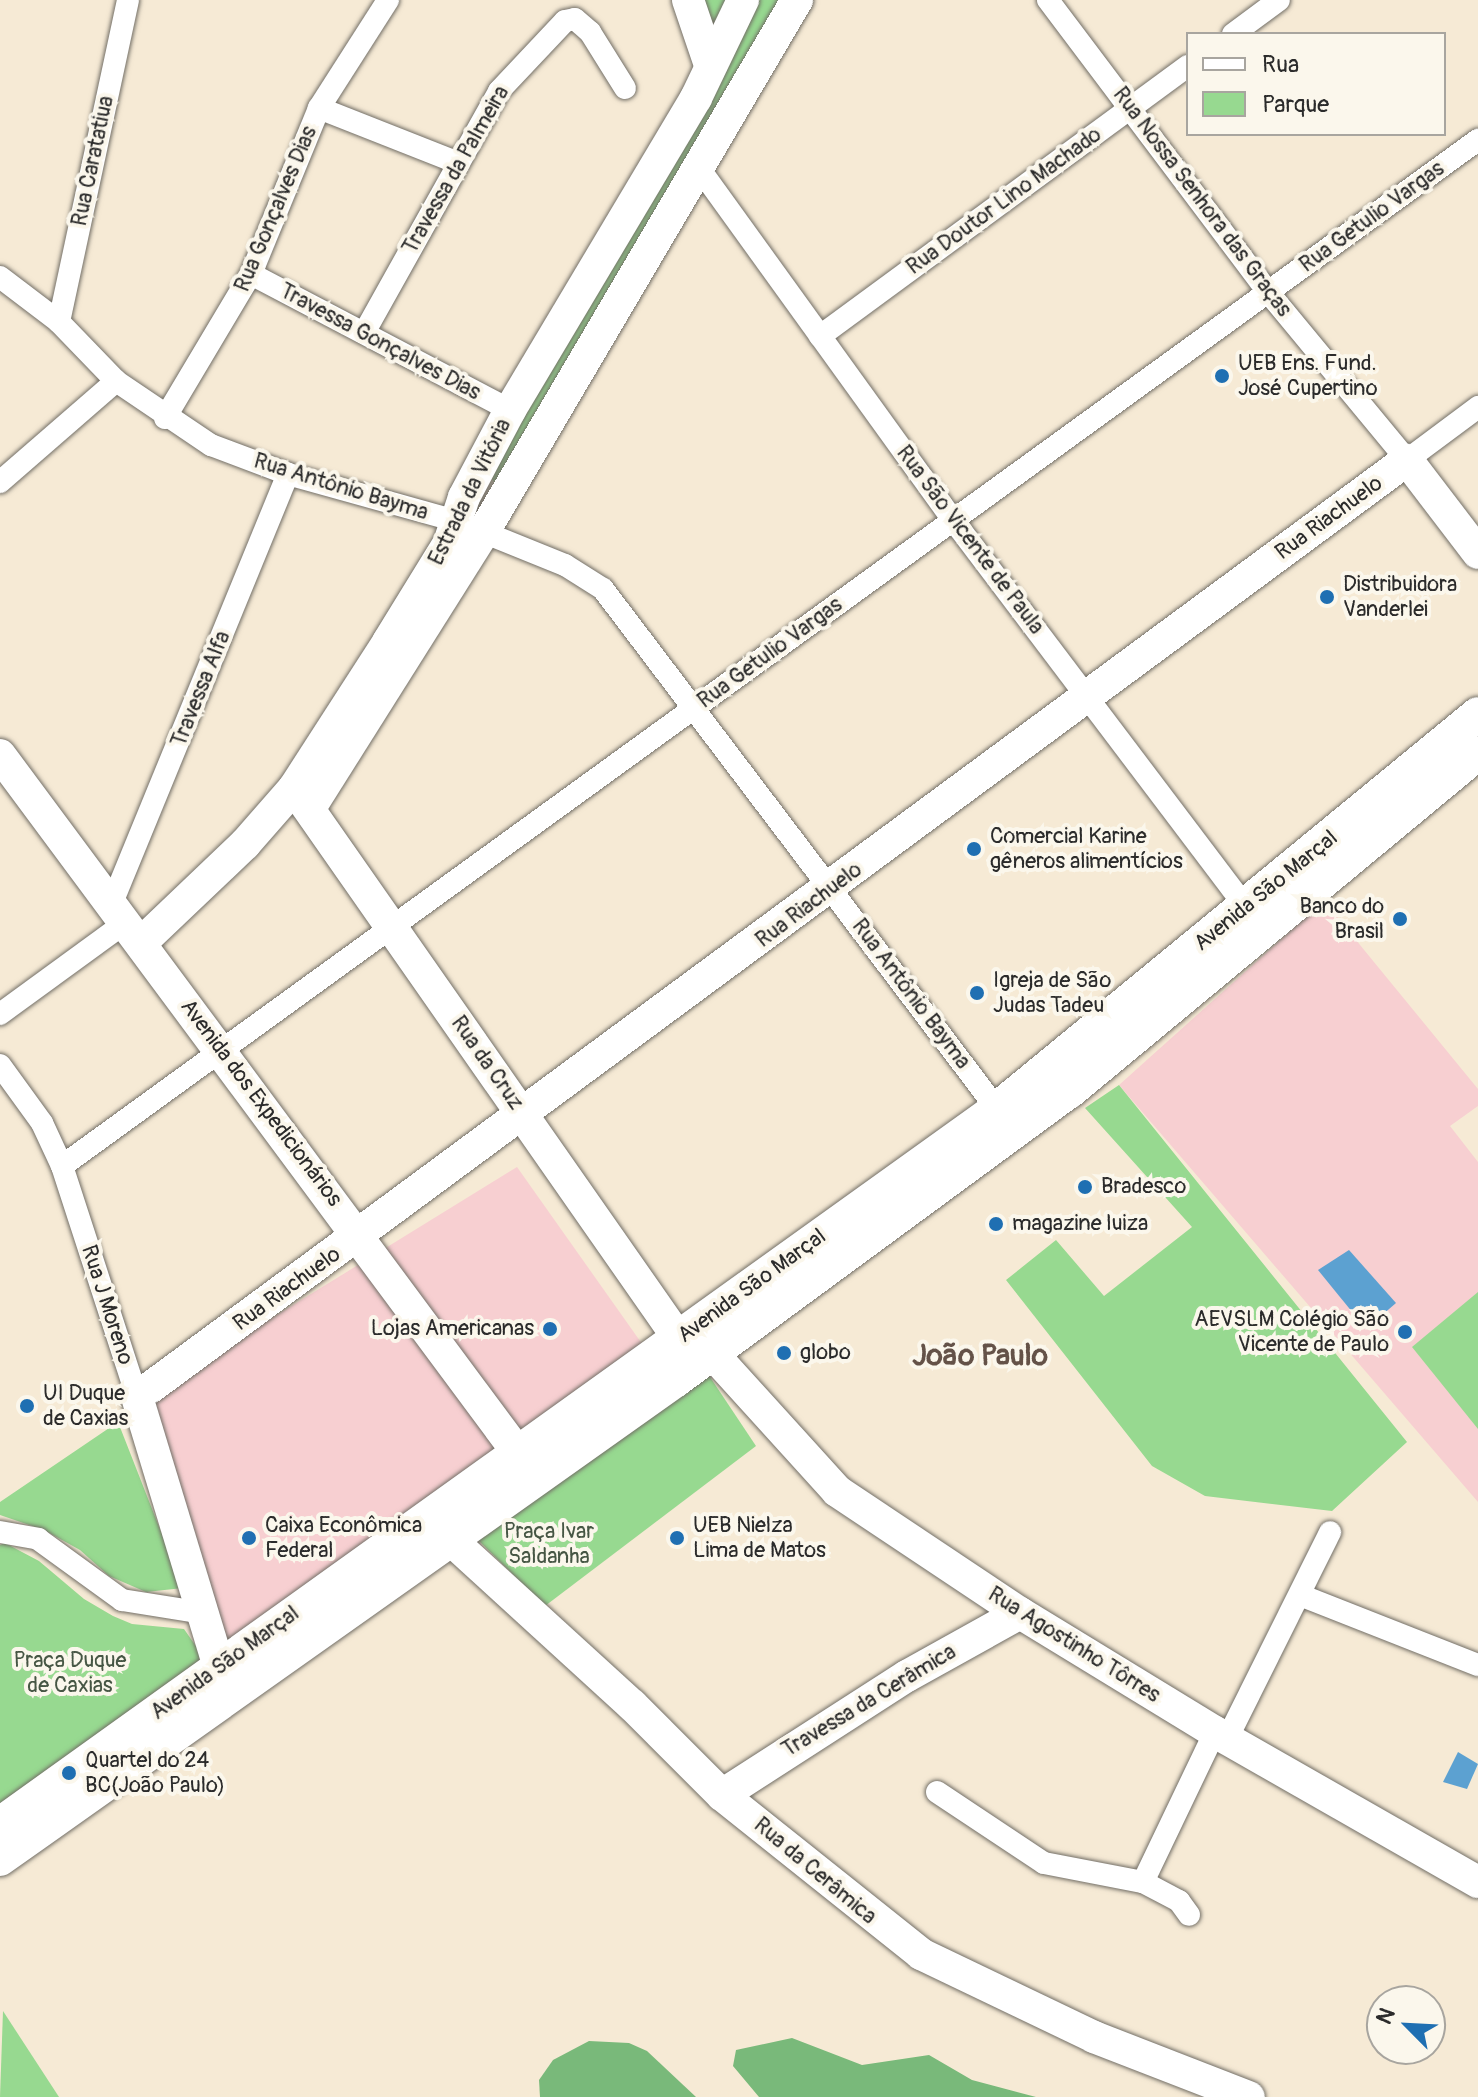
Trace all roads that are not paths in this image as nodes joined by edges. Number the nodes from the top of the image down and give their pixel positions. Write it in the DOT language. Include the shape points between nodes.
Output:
graph roads {
  1 [pos="388,0"];
  2 [pos="688,0"];
  3 [pos="743,0"];
  4 [pos="797,0"];
  5 [pos="1048,0"];
  6 [pos="1279,0"];
  7 [pos="126,1"];
  8 [pos="1236,32"];
  9 [pos="710,65"];
  10 [pos="1186,68"];
  11 [pos="625,88"];
  12 [pos="319,108"];
  13 [pos="1132,108"];
  14 [pos="1478,140"];
  15 [pos="456,162"];
  16 [pos="699,168"];
  17 [pos="251,274"];
  18 [pos="0,277"];
  19 [pos="1268,292"];
  20 [pos="59,322"];
  21 [pos="364,333"];
  22 [pos="820,336"];
  23 [pos="116,381"];
  24 [pos="1478,407"];
  25 [pos="510,410"];
  26 [pos="165,418"];
  27 [pos="1407,460"];
  28 [pos="288,474"];
  29 [pos="0,482"];
  30 [pos="953,520"];
  31 [pos="470,527"];
  32 [pos="1478,553"];
  33 [pos="1086,696"];
  34 [pos="695,708"];
  35 [pos="1478,714"];
  36 [pos="1478,753"];
  37 [pos="0,755"];
  38 [pos="302,798"];
  39 [pos="831,889"];
  40 [pos="1246,908"];
  41 [pos="126,923"];
  42 [pos="392,927"];
  43 [pos="0,1014"];
  44 [pos="222,1050"];
  45 [pos="0,1065"];
  46 [pos="997,1109"];
  47 [pos="523,1116"];
  48 [pos="62,1166"];
  49 [pos="359,1237"];
  50 [pos="679,1339"];
  51 [pos="712,1353"];
  52 [pos="144,1392"];
  53 [pos="518,1453"];
  54 [pos="0,1532"];
  55 [pos="1330,1532"];
  56 [pos="450,1539"];
  57 [pos="1300,1595"];
  58 [pos="203,1613"];
  59 [pos="1020,1613"];
  60 [pos="1478,1665"];
  61 [pos="219,1667"];
  62 [pos="1221,1735"];
  63 [pos="937,1792"];
  64 [pos="722,1795"];
  65 [pos="0,1824"];
  66 [pos="0,1859"];
  67 [pos="1143,1882"];
  68 [pos="1478,1882"];
  69 [pos="1189,1915"];
  70 [pos="1249,2097"];
  1 -- 12 [label="street, Rua Gonçalves Dias"];
  2 -- 9 [label="street"];
  3 -- 9 [label="street, Estrada da Vitória"];
  4 -- 16 [label="street, Estrada da Vitória"];
  5 -- 13 [label="street, Rua Nossa Senhora das Graças"];
  6 -- 8 [label="street"];
  7 -- 20 [label="street, Rua Caratatiua"];
  9 -- 25 [label="street, Estrada da Vitória" via="696,98"];
  10 -- 13 [label="street, Rua Doutor Lino Machado"];
  11 -- 15 [label="street, Travessa da Palmeira" via="590,32 568,19 499,91"];
  12 -- 15 [label="street"];
  12 -- 17 [label="street, Rua Gonçalves Dias"];
  13 -- 19 [label="street, Rua Nossa Senhora das Graças"];
  13 -- 22 [label="street, Rua Doutor Lino Machado"];
  14 -- 19 [label="street, Rua Getulio Vargas"];
  15 -- 21 [label="street, Travessa da Palmeira"];
  16 -- 22 [label="street, Rua São Vicente de Paula"];
  16 -- 31 [label="street, Estrada da Vitória"];
  17 -- 21 [label="street, Travessa Gonçalves Dias"];
  17 -- 26 [label="street, Rua Gonçalves Dias"];
  18 -- 20 [label="street, Rua Antônio Bayma"];
  19 -- 27 [label="street, Rua Nossa Senhora das Graças"];
  19 -- 30 [label="street, Rua Getulio Vargas"];
  20 -- 23 [label="street, Rua Antônio Bayma"];
  21 -- 25 [label="street, Travessa Gonçalves Dias"];
  22 -- 30 [label="street, Rua São Vicente de Paula"];
  23 -- 26 [label="street, Rua Antônio Bayma"];
  23 -- 29 [label="street"];
  24 -- 27 [label="street, Rua Riachuelo"];
  25 -- 31 [label="street, Estrada da Vitória"];
  26 -- 28 [label="street, Rua Antônio Bayma" via="211,445"];
  27 -- 32 [label="street, Rua Nossa Senhora das Graças"];
  27 -- 33 [label="street, Rua Riachuelo"];
  28 -- 31 [label="street, Rua Antônio Bayma"];
  28 -- 41 [label="street, Travessa Alfa"];
  30 -- 33 [label="street, Rua São Vicente de Paula"];
  30 -- 34 [label="street, Rua Getulio Vargas"];
  31 -- 34 [label="street, Rua Antônio Bayma" via="565,565 603,589"];
  31 -- 38 [label="street, Estrada da Vitória"];
  33 -- 39 [label="street, Rua Riachuelo"];
  33 -- 40 [label="street, Rua São Vicente de Paula"];
  34 -- 39 [label="street, Rua Antônio Bayma"];
  34 -- 42 [label="street, Rua Getulio Vargas"];
  35 -- 40 [label="main road, Avenida São Marçal"];
  36 -- 51 [label="main road, Avenida São Marçal" via="1070,1091"];
  37 -- 41 [label="street, Avenida dos Expedicionários"];
  38 -- 41 [label="street, Estrada da Vitória" via="245,844"];
  38 -- 42 [label="street, Rua da Cruz"];
  39 -- 46 [label="street, Rua Antônio Bayma"];
  39 -- 47 [label="street, Rua Riachuelo"];
  40 -- 46 [label="main road, Avenida São Marçal"];
  41 -- 43 [label="street, Estrada da Vitória"];
  41 -- 44 [label="street, Avenida dos Expedicionários"];
  42 -- 44 [label="street, Rua Getulio Vargas"];
  42 -- 47 [label="street, Rua da Cruz"];
  44 -- 48 [label="street, Rua Getulio Vargas"];
  44 -- 49 [label="street, Avenida dos Expedicionários"];
  45 -- 48 [label="street, Rua J Moreno" via="42,1123"];
  46 -- 50 [label="main road, Avenida São Marçal"];
  47 -- 49 [label="street, Rua Riachuelo"];
  47 -- 50 [label="street, Rua da Cruz"];
  48 -- 52 [label="street, Rua J Moreno"];
  49 -- 52 [label="street, Rua Riachuelo"];
  49 -- 53 [label="street, Avenida dos Expedicionários"];
  50 -- 51 [label="street"];
  50 -- 53 [label="main road, Avenida São Marçal"];
  51 -- 56 [label="main road, Avenida São Marçal"];
  51 -- 59 [label="street, Rua Agostinho Tôrres" via="837,1491"];
  52 -- 58 [label="street, Rua J Moreno"];
  53 -- 61 [label="main road, Avenida São Marçal"];
  54 -- 58 [label="street" via="38,1539 122,1600"];
  55 -- 57 [label="street"];
  56 -- 64 [label="street, Rua da Cerâmica"];
  56 -- 66 [label="main road, Avenida São Marçal"];
  57 -- 60 [label="street"];
  57 -- 62 [label="street"];
  58 -- 61 [label="street, Rua J Moreno"];
  59 -- 62 [label="street, Rua Agostinho Tôrres"];
  59 -- 64 [label="street, Travessa da Cerâmica" via="895,1683"];
  61 -- 65 [label="main road, Avenida São Marçal"];
  62 -- 67 [label="street"];
  62 -- 68 [label="street, Rua Agostinho Tôrres"];
  63 -- 67 [label="street" via="1044,1863"];
  64 -- 70 [label="street, Rua da Cerâmica" via="921,1954 1082,2032"];
  67 -- 69 [label="street" via="1179,1901"];
}
